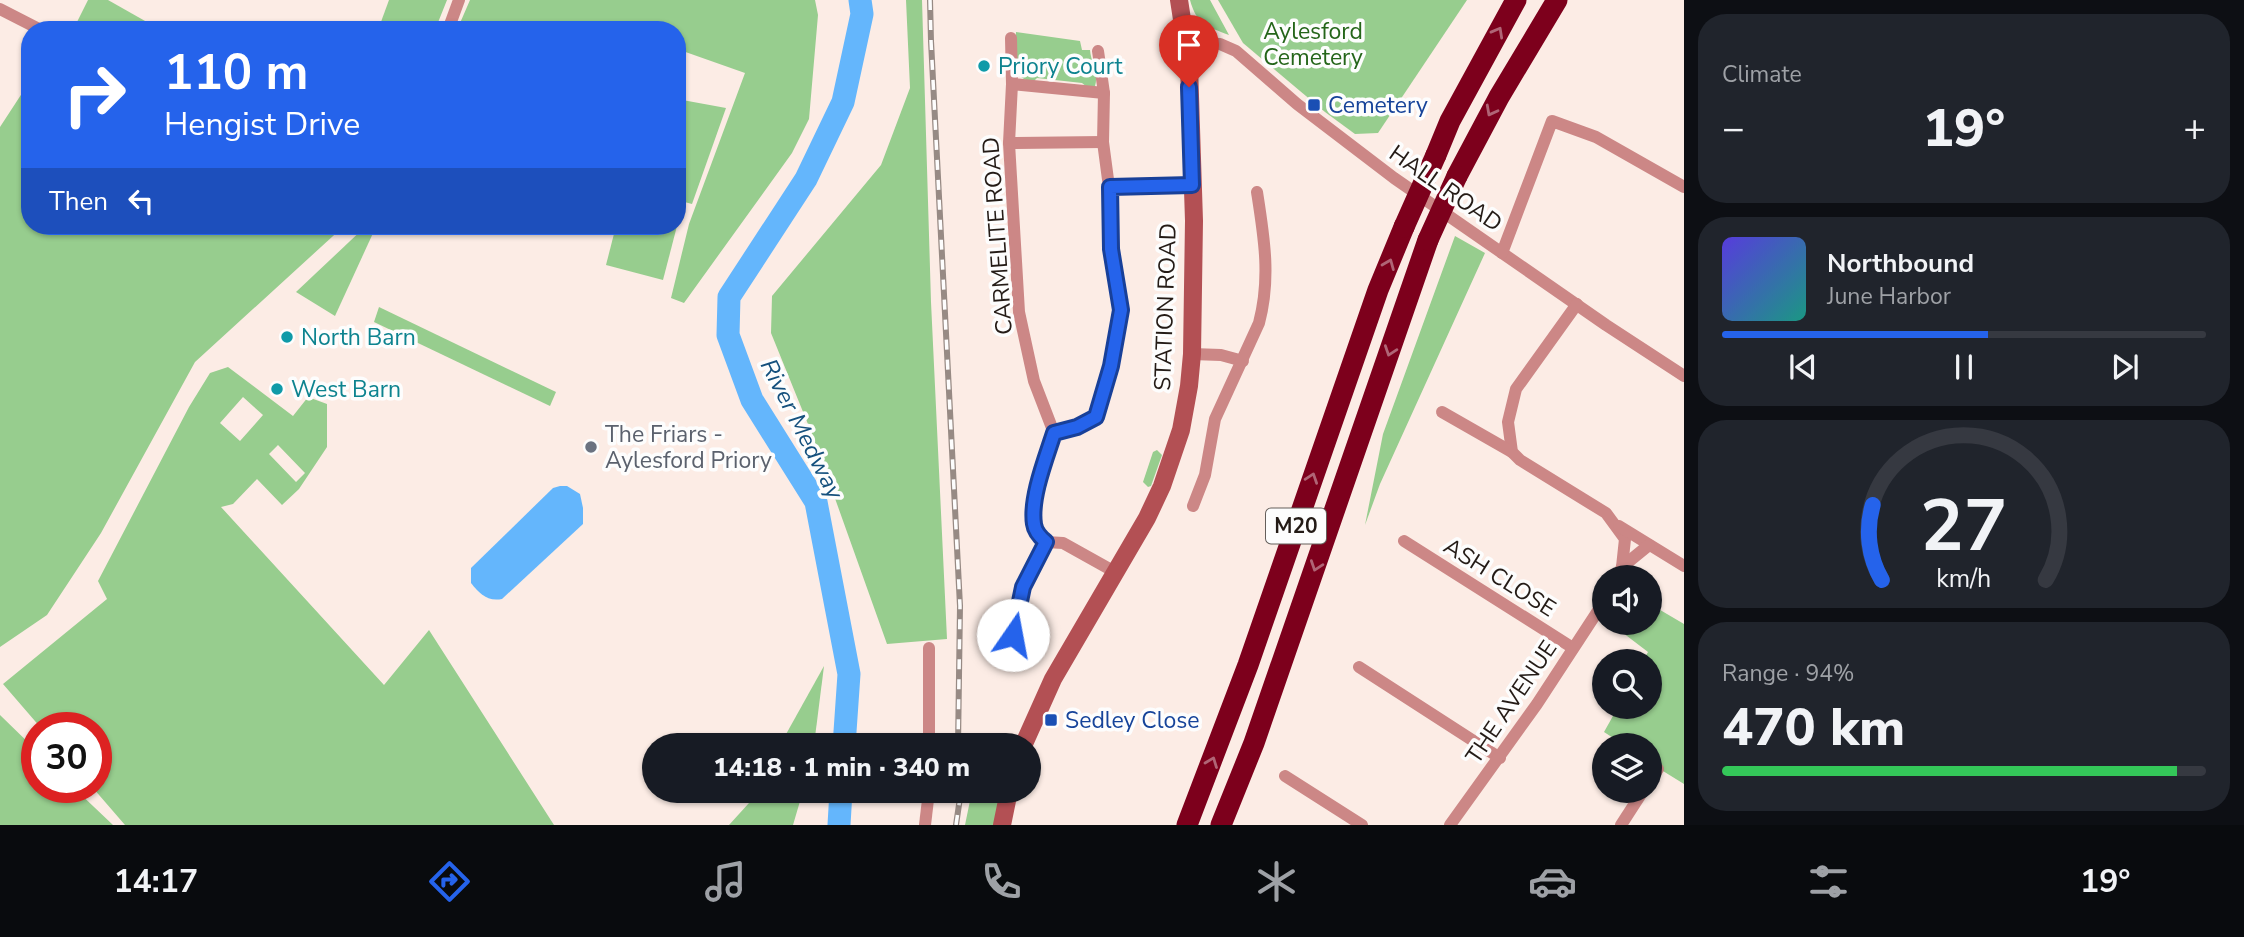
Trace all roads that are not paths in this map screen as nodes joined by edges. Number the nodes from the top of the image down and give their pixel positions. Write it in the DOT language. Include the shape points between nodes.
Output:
graph roads {
  1 [pos="460,0"];
  2 [pos="1179,0"];
  3 [pos="1516,0"];
  4 [pos="1557,0"];
  5 [pos="0,9"];
  6 [pos="23,21"];
  7 [pos="452,21"];
  8 [pos="1011,38"];
  9 [pos="1187,42"];
  10 [pos="1098,51"];
  11 [pos="1012,84"];
  12 [pos="1104,93"];
  13 [pos="1103,142"];
  14 [pos="1009,143"];
  15 [pos="1192,185"];
  16 [pos="1110,187"];
  17 [pos="1684,187"];
  18 [pos="1257,192"];
  19 [pos="1502,253"];
  20 [pos="1577,304"];
  21 [pos="1192,354"];
  22 [pos="1243,361"];
  23 [pos="1684,376"];
  24 [pos="1442,412"];
  25 [pos="1054,433"];
  26 [pos="1512,452"];
  27 [pos="1193,506"];
  28 [pos="1613,523"];
  29 [pos="1404,541"];
  30 [pos="1046,542"];
  31 [pos="1649,545"];
  32 [pos="1620,565"];
  33 [pos="1627,565"];
  34 [pos="1684,566"];
  35 [pos="1115,572"];
  36 [pos="1592,620"];
  37 [pos="929,648"];
  38 [pos="1573,649"];
  39 [pos="1024,652"];
  40 [pos="1359,667"];
  41 [pos="929,733"];
  42 [pos="1029,733"];
  43 [pos="1500,758"];
  44 [pos="1285,776"];
  45 [pos="928,803"];
  46 [pos="1007,803"];
  47 [pos="1635,803"];
  48 [pos="925,825"];
  49 [pos="1002,825"];
  50 [pos="1187,825"];
  51 [pos="1222,825"];
  52 [pos="1363,825"];
  53 [pos="1450,825"];
  54 [pos="1621,825"];
  1 -- 7 [label="street"];
  2 -- 9 [label="street, STATION ROAD"];
  50 -- 3 [label="highway, M20, one-way, bridge" via="1378,290 1450,121"];
  4 -- 51 [label="highway, M20, one-way, bridge" via="1457,176 1429,240"];
  5 -- 6 [label="street"];
  8 -- 11 [label="street, CARMELITE ROAD"];
  9 -- 15 [label="street, STATION ROAD"];
  9 -- 19 [label="street, HALL ROAD" via="1220,44 1236,51 1357,151"];
  10 -- 12 [label="street"];
  11 -- 12 [label="street"];
  11 -- 14 [label="street, CARMELITE ROAD"];
  12 -- 13 [label="street"];
  13 -- 14 [label="street"];
  13 -- 16 [label="street"];
  14 -- 25 [label="street, CARMELITE ROAD" via="1019,312 1034,381"];
  15 -- 16 [label="street"];
  15 -- 21 [label="street, STATION ROAD"];
  16 -- 25 [label="street" via="1111,249 1121,310 1111,366 1096,417"];
  17 -- 19 [label="street" via="1596,137 1552,121"];
  18 -- 22 [label="street" via="1267,288"];
  19 -- 20 [label="street, HALL ROAD"];
  20 -- 23 [label="street, HALL ROAD"];
  20 -- 26 [label="street" via="1516,389 1508,422"];
  21 -- 22 [label="street"];
  21 -- 35 [label="street, STATION ROAD" via="1181,430 1162,486"];
  22 -- 27 [label="street" via="1215,419 1205,475"];
  24 -- 26 [label="street"];
  25 -- 30 [label="street" via="1034,508 1034,526"];
  26 -- 28 [label="street" via="1606,513"];
  28 -- 31 [label="street"];
  28 -- 32 [label="street" via="1625,540"];
  29 -- 38 [label="street, ASH CLOSE"];
  30 -- 35 [label="street" via="1063,543"];
  30 -- 39 [label="street" via="1023,587 1013,635 1016,648"];
  31 -- 33 [label="street"];
  31 -- 34 [label="street"];
  35 -- 42 [label="street, STATION ROAD" via="1053,679"];
  36 -- 38 [label="street, THE AVENUE"];
  37 -- 41 [label="street"];
  38 -- 43 [label="street, THE AVENUE"];
  40 -- 43 [label="street"];
  43 -- 53 [label="street, THE AVENUE"];
  44 -- 52 [label="street"];
  45 -- 48 [label="street"];
  46 -- 49 [label="street"];
  47 -- 54 [label="street"];
}
